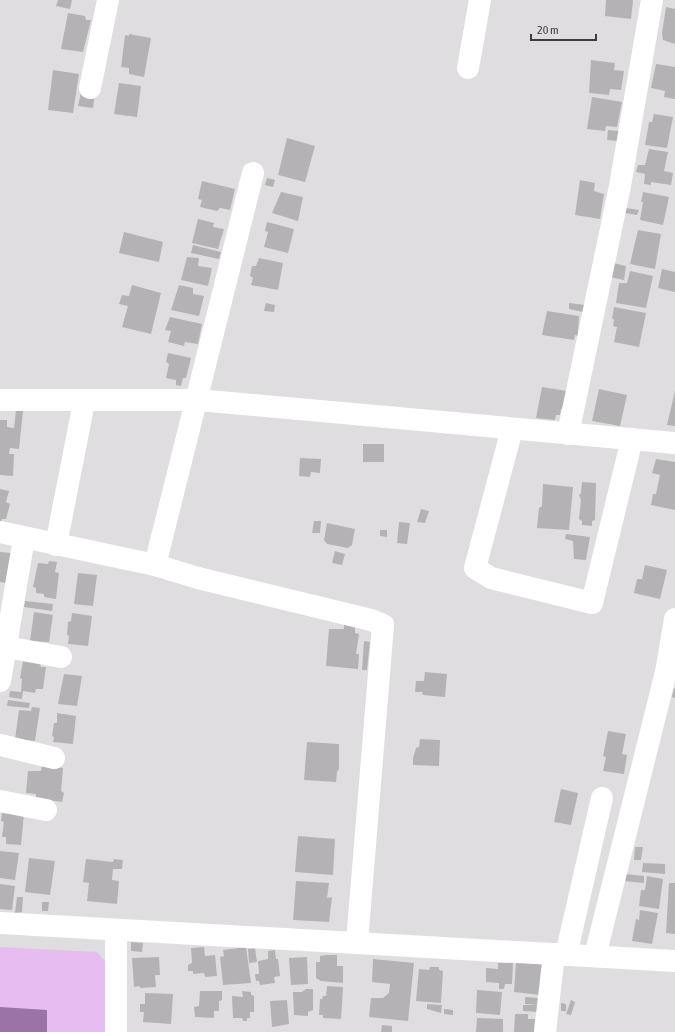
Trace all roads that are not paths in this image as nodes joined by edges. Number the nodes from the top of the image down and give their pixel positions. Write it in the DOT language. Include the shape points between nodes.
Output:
graph roads {
  1 [pos="108,0"];
  2 [pos="480,0"];
  3 [pos="652,0"];
  4 [pos="468,68"];
  5 [pos="90,88"];
  6 [pos="253,173"];
  7 [pos="0,400"];
  8 [pos="198,400"];
  9 [pos="84,402"];
  10 [pos="512,429"];
  11 [pos="568,434"];
  12 [pos="632,439"];
  13 [pos="675,443"];
  14 [pos="0,532"];
  15 [pos="24,538"];
  16 [pos="56,545"];
  17 [pos="155,565"];
  18 [pos="675,618"];
  19 [pos="6,647"];
  20 [pos="61,657"];
  21 [pos="0,681"];
  22 [pos="0,745"];
  23 [pos="54,758"];
  24 [pos="602,798"];
  25 [pos="0,801"];
  26 [pos="46,810"];
  27 [pos="0,923"];
  28 [pos="116,930"];
  29 [pos="358,942"];
  30 [pos="560,954"];
  31 [pos="595,956"];
  32 [pos="675,961"];
  33 [pos="116,1032"];
  34 [pos="545,1032"];
  1 -- 5 [label="street"];
  2 -- 4 [label="street"];
  3 -- 11 [label="street" via="620,186"];
  6 -- 8 [label="street"];
  7 -- 9 [label="street"];
  8 -- 9 [label="street"];
  8 -- 10 [label="street"];
  8 -- 17 [label="street" via="191,417"];
  9 -- 16 [label="street"];
  10 -- 11 [label="street"];
  10 -- 12 [label="street" via="475,568 491,578 592,603"];
  11 -- 12 [label="street"];
  12 -- 13 [label="street"];
  14 -- 15 [label="street"];
  15 -- 16 [label="street"];
  15 -- 19 [label="street"];
  16 -- 17 [label="street"];
  17 -- 29 [label="street" via="383,625"];
  18 -- 31 [label="street" via="664,680"];
  19 -- 20 [label="street"];
  19 -- 21 [label="street"];
  22 -- 23 [label="street"];
  24 -- 30 [label="street"];
  25 -- 26 [label="street"];
  27 -- 28 [label="street"];
  28 -- 29 [label="street"];
  28 -- 33 [label="street"];
  29 -- 30 [label="street"];
  30 -- 31 [label="street"];
  30 -- 34 [label="street"];
  31 -- 32 [label="street"];
}
